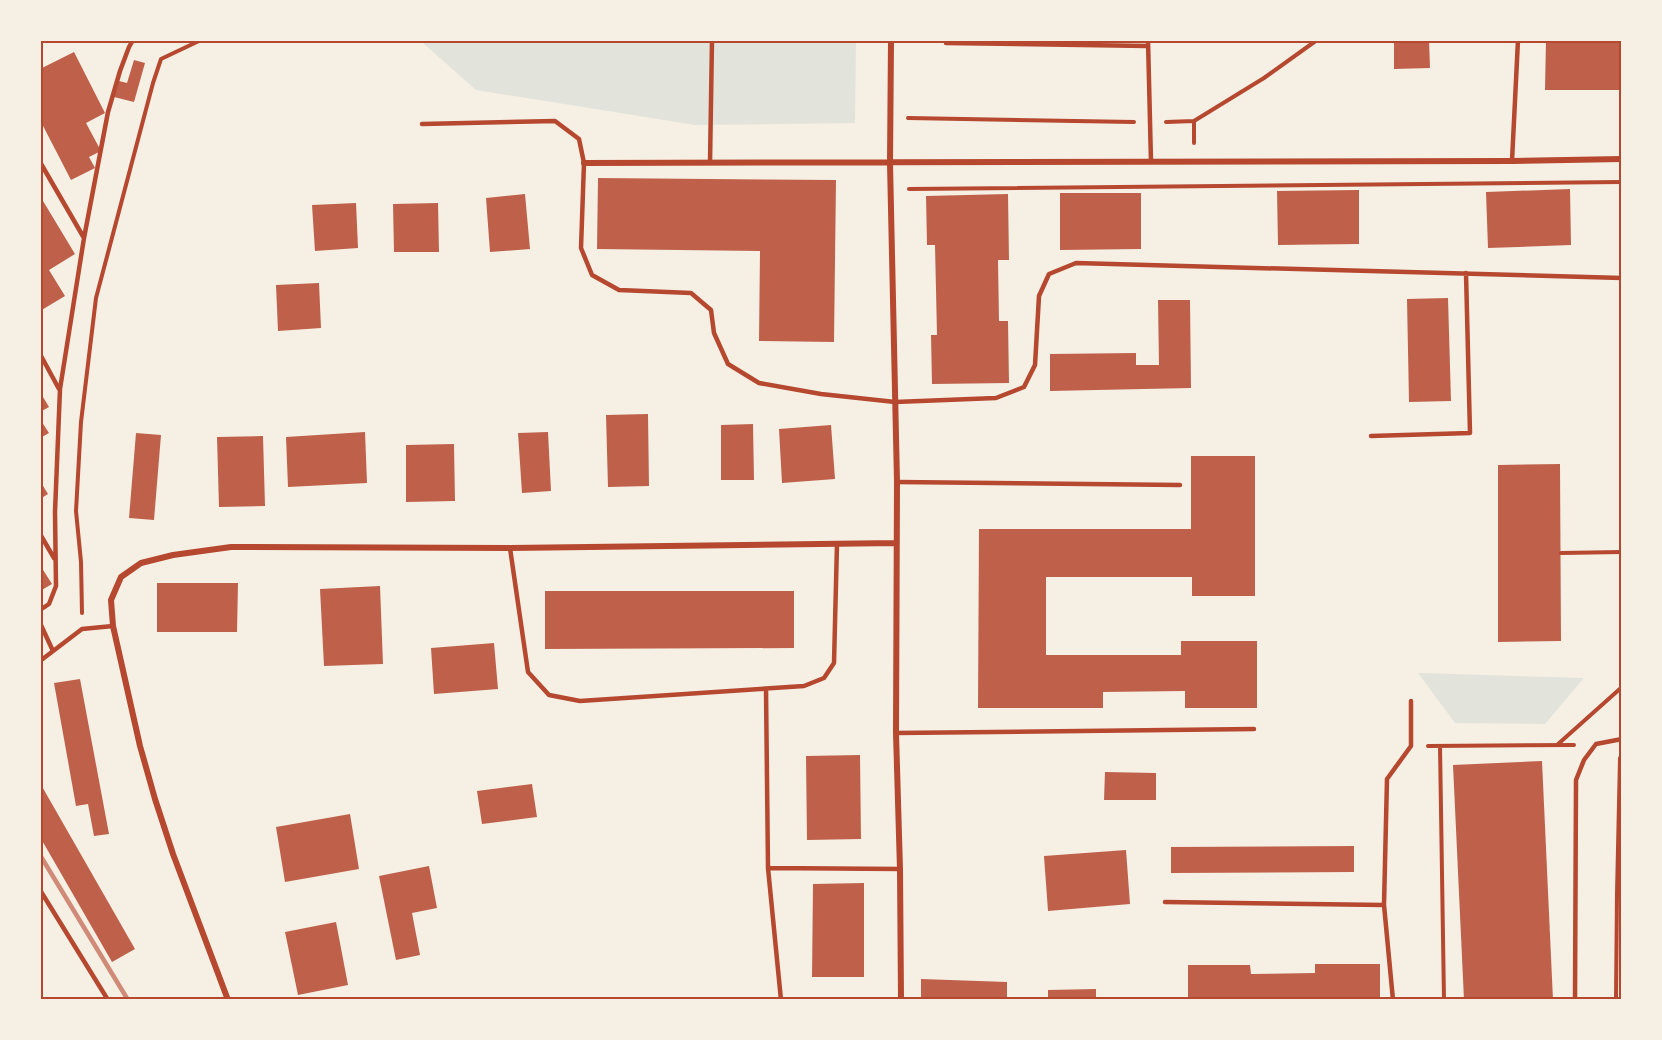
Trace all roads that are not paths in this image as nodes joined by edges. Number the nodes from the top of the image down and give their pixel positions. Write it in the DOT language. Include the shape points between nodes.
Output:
graph roads {
  1 [pos="133,40"];
  2 [pos="712,40"];
  3 [pos="891,40"];
  4 [pos="945,40"];
  5 [pos="1518,40"];
  6 [pos="1148,43"];
  7 [pos="423,124"];
  8 [pos="1622,159"];
  9 [pos="1512,161"];
  10 [pos="40,162"];
  11 [pos="1151,162"];
  12 [pos="584,163"];
  13 [pos="710,163"];
  14 [pos="890,163"];
  15 [pos="84,238"];
  16 [pos="1466,273"];
  17 [pos="1622,278"];
  18 [pos="40,354"];
  19 [pos="60,389"];
  20 [pos="895,402"];
  21 [pos="1371,436"];
  22 [pos="897,482"];
  23 [pos="1180,485"];
  24 [pos="40,534"];
  25 [pos="896,543"];
  26 [pos="837,544"];
  27 [pos="510,548"];
  28 [pos="54,558"];
  29 [pos="40,610"];
  30 [pos="40,623"];
  31 [pos="113,626"];
  32 [pos="53,651"];
  33 [pos="40,661"];
  34 [pos="766,689"];
  35 [pos="1412,701"];
  36 [pos="1254,729"];
  37 [pos="896,732"];
  38 [pos="1621,739"];
  39 [pos="768,868"];
  40 [pos="900,869"];
  41 [pos="40,890"];
  42 [pos="1165,902"];
  43 [pos="1384,905"];
  44 [pos="108,999"];
  45 [pos="228,999"];
  46 [pos="781,999"];
  47 [pos="901,999"];
  48 [pos="1393,999"];
  49 [pos="1575,999"];
  1 -- 15 [label="lane" via="108,112"];
  2 -- 13 [label="lane"];
  3 -- 14 [label="street"];
  4 -- 6 [label="lane"];
  5 -- 9 [label="lane"];
  6 -- 11 [label="lane"];
  7 -- 12 [label="lane" via="555,121 579,138"];
  8 -- 9 [label="street"];
  9 -- 11 [label="street"];
  10 -- 15 [label="lane"];
  11 -- 14 [label="street"];
  12 -- 13 [label="street"];
  12 -- 20 [label="lane" via="581,248 592,275 619,290 691,293 711,310 714,333 729,364 759,383"];
  13 -- 14 [label="street"];
  14 -- 20 [label="street"];
  15 -- 19 [label="lane"];
  16 -- 17 [label="lane"];
  16 -- 20 [label="lane" via="1076,263 1049,274 1039,296 1035,365 1024,387 996,398"];
  16 -- 21 [label="lane" via="1470,433"];
  18 -- 19 [label="lane"];
  19 -- 28 [label="lane"];
  20 -- 22 [label="street"];
  22 -- 23 [label="lane"];
  22 -- 25 [label="street"];
  24 -- 28 [label="lane"];
  25 -- 26 [label="street"];
  25 -- 37 [label="street"];
  26 -- 27 [label="street"];
  26 -- 34 [label="lane" via="834,663 824,678 804,686"];
  27 -- 31 [label="street" via="231,547 173,555 141,563 122,577 111,600"];
  27 -- 34 [label="lane" via="528,672 549,695 580,701"];
  28 -- 29 [label="lane" via="56,586 49,604"];
  30 -- 32 [label="lane"];
  31 -- 32 [label="lane" via="82,629"];
  31 -- 45 [label="street" via="155,799"];
  32 -- 33 [label="lane"];
  34 -- 39 [label="lane"];
  35 -- 43 [label="lane" via="1411,746 1387,779"];
  36 -- 37 [label="lane"];
  37 -- 40 [label="street"];
  38 -- 49 [label="lane" via="1596,744 1576,780"];
  39 -- 40 [label="lane"];
  39 -- 46 [label="lane"];
  40 -- 47 [label="street"];
  41 -- 44 [label="lane"];
  42 -- 43 [label="lane"];
  43 -- 48 [label="lane"];
}
